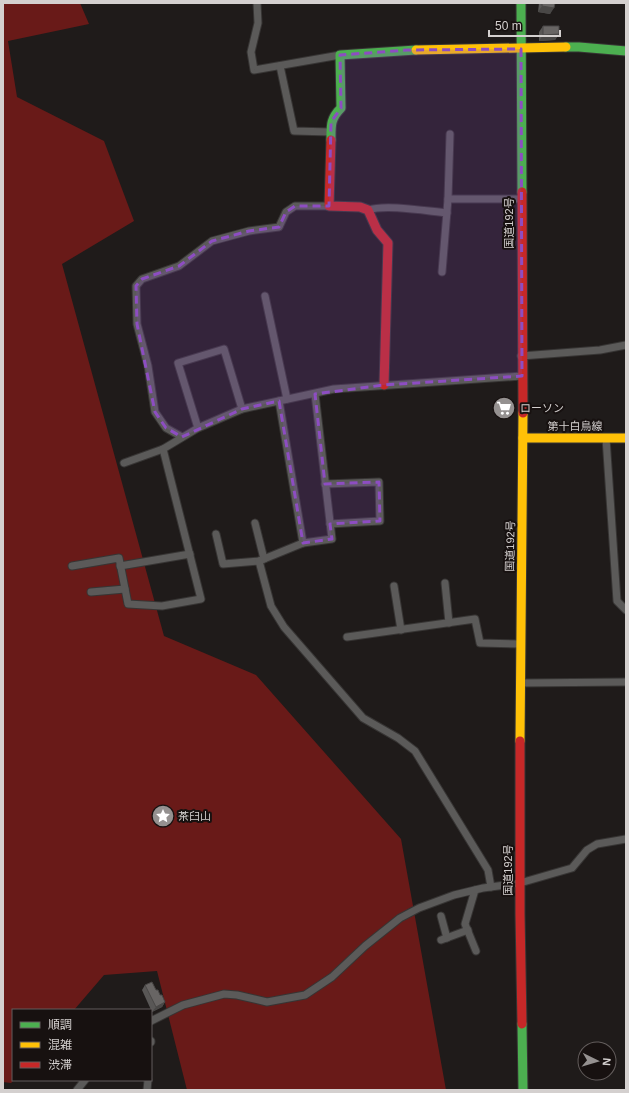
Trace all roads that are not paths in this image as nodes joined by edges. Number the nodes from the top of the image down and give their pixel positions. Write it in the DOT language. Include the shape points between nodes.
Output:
graph roads {
  1 [pos="257,3"];
  2 [pos="521,3"];
  3 [pos="521,49"];
  4 [pos="626,51"];
  5 [pos="340,55"];
  6 [pos="280,66"];
  7 [pos="331,132"];
  8 [pos="450,134"];
  9 [pos="521,198"];
  10 [pos="448,199"];
  11 [pos="329,206"];
  12 [pos="368,210"];
  13 [pos="447,213"];
  14 [pos="442,272"];
  15 [pos="265,296"];
  16 [pos="626,345"];
  17 [pos="522,356"];
  18 [pos="522,376"];
  19 [pos="384,385"];
  20 [pos="315,394"];
  21 [pos="287,399"];
  22 [pos="279,401"];
  23 [pos="242,409"];
  24 [pos="198,428"];
  25 [pos="182,437"];
  26 [pos="523,438"];
  27 [pos="606,438"];
  28 [pos="626,438"];
  29 [pos="163,449"];
  30 [pos="124,463"];
  31 [pos="325,484"];
  32 [pos="256,523"];
  33 [pos="330,524"];
  34 [pos="216,534"];
  35 [pos="303,543"];
  36 [pos="190,554"];
  37 [pos="261,560"];
  38 [pos="72,566"];
  39 [pos="120,566"];
  40 [pos="444,583"];
  41 [pos="394,586"];
  42 [pos="125,589"];
  43 [pos="91,592"];
  44 [pos="626,610"];
  45 [pos="449,623"];
  46 [pos="401,630"];
  47 [pos="347,637"];
  48 [pos="521,644"];
  49 [pos="626,682"];
  50 [pos="520,683"];
  51 [pos="626,839"];
  52 [pos="520,884"];
  53 [pos="491,887"];
  54 [pos="475,890"];
  55 [pos="441,916"];
  56 [pos="468,930"];
  57 [pos="476,950"];
  58 [pos="152,1020"];
  59 [pos="84,1081"];
  60 [pos="77,1090"];
  61 [pos="523,1090"];
  1 -- 6 [label="street" via="258,23 251,52 254,70"];
  2 -- 3 [label="main road, 国道192号"];
  3 -- 4 [label="main road" via="579,47"];
  3 -- 5 [label="main road" via="408,50"];
  3 -- 9 [label="main road, 国道192号"];
  5 -- 6 [label="street"];
  5 -- 7 [label="main road" via="341,108 331,122"];
  6 -- 7 [label="street" via="294,131"];
  7 -- 11 [label="main road"];
  8 -- 10 [label="street"];
  9 -- 10 [label="street"];
  9 -- 17 [label="main road, 国道192号"];
  10 -- 13 [label="street"];
  11 -- 12 [label="main road" via="360,207"];
  11 -- 25 [label="street" via="294,206 286,212 279,227 249,231 212,241 179,266 142,279 136,286 137,324 148,366 155,412 166,428"];
  12 -- 13 [label="street" via="386,208"];
  12 -- 19 [label="main road" via="376,230 388,243"];
  13 -- 14 [label="street"];
  15 -- 21 [label="street"];
  16 -- 17 [label="street" via="600,350"];
  17 -- 18 [label="main road, 国道192号"];
  18 -- 19 [label="street"];
  18 -- 26 [label="main road, 国道192号"];
  19 -- 20 [label="street" via="334,389"];
  20 -- 21 [label="street"];
  20 -- 31 [label="street"];
  21 -- 22 [label="street"];
  22 -- 23 [label="street"];
  22 -- 35 [label="street"];
  23 -- 24 [label="street"];
  23 -- 24 [label="street" via="224,349 178,362"];
  24 -- 25 [label="street"];
  25 -- 29 [label="street"];
  26 -- 27 [label="main road, 第十白鳥線"];
  26 -- 48 [label="main road, 国道192号"];
  27 -- 28 [label="main road, 第十白鳥線"];
  27 -- 44 [label="street" via="617,601"];
  29 -- 30 [label="street"];
  29 -- 36 [label="street"];
  31 -- 33 [label="street"];
  31 -- 33 [label="street" via="378,482 380,521"];
  32 -- 37 [label="street"];
  33 -- 35 [label="street" via="332,539"];
  34 -- 37 [label="street" via="223,564"];
  35 -- 37 [label="street"];
  36 -- 39 [label="street"];
  36 -- 42 [label="street" via="201,600 162,606 128,604"];
  37 -- 53 [label="street" via="270,606 284,627 363,718 415,751 488,870"];
  38 -- 39 [label="street" via="119,558"];
  39 -- 42 [label="street"];
  40 -- 45 [label="street"];
  41 -- 46 [label="street"];
  42 -- 43 [label="street"];
  45 -- 46 [label="street"];
  45 -- 48 [label="street" via="475,619 480,643"];
  46 -- 47 [label="street"];
  48 -- 50 [label="main road, 国道192号"];
  49 -- 50 [label="street"];
  50 -- 52 [label="main road, 国道192号"];
  51 -- 52 [label="street" via="597,844 587,850 572,868"];
  52 -- 53 [label="street"];
  52 -- 61 [label="main road, 国道192号"];
  53 -- 54 [label="street"];
  54 -- 56 [label="street" via="465,924"];
  54 -- 58 [label="street" via="419,908 400,918 332,977 305,995 266,1002 224,994 183,1005"];
  55 -- 56 [label="street" via="444,939"];
  56 -- 57 [label="street"];
  59 -- 60 [label="street"];
}
